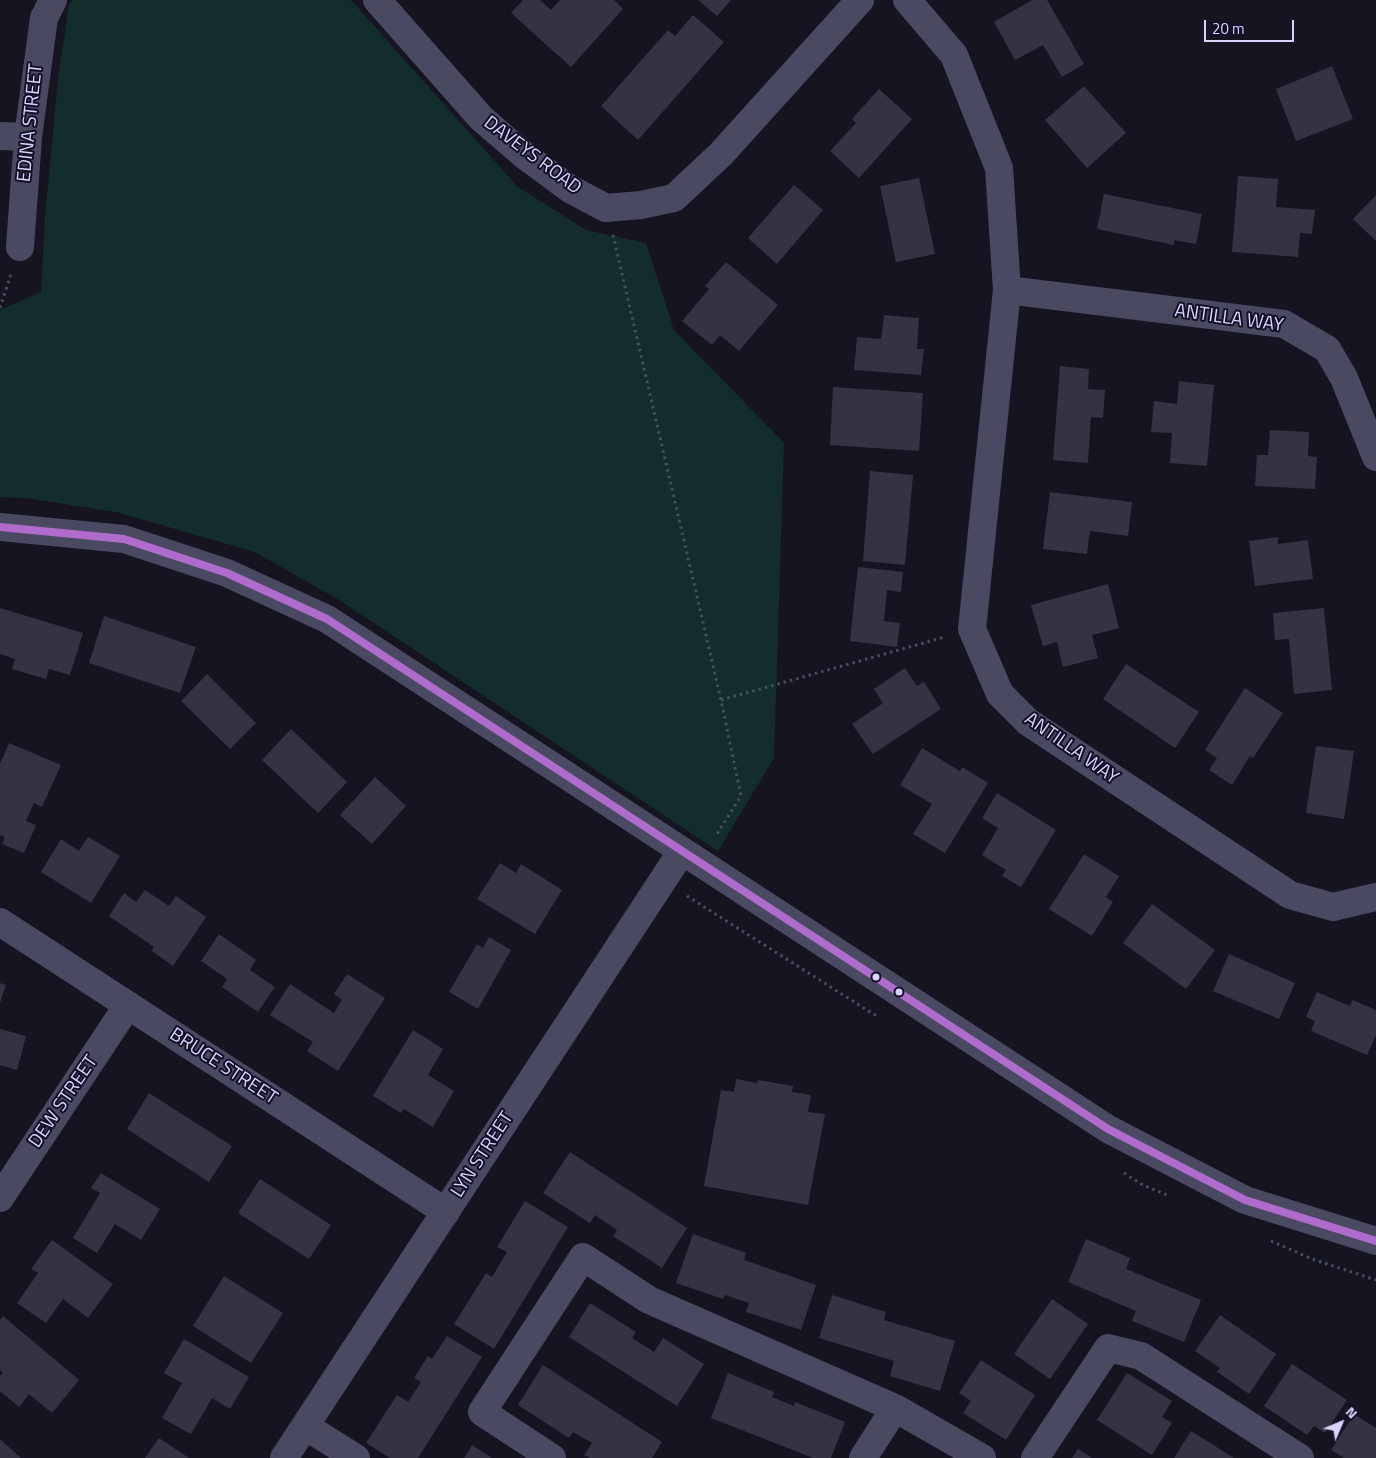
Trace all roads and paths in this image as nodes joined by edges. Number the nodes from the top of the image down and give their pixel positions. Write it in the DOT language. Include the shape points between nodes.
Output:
graph roads {
  1 [pos="53,0"];
  2 [pos="377,0"];
  3 [pos="860,0"];
  4 [pos="907,0"];
  5 [pos="0,136"];
  6 [pos="28,137"];
  7 [pos="606,208"];
  8 [pos="20,247"];
  9 [pos="1007,290"];
  10 [pos="0,308"];
  11 [pos="1376,457"];
  12 [pos="0,527"];
  13 [pos="972,629"];
  14 [pos="721,700"];
  15 [pos="690,857"];
  16 [pos="1376,897"];
  17 [pos="0,922"];
  18 [pos="128,1005"];
  19 [pos="0,1198"];
  20 [pos="446,1212"];
  21 [pos="1376,1241"];
  22 [pos="895,1408"];
  23 [pos="305,1426"];
  24 [pos="284,1458"];
  25 [pos="356,1458"];
  26 [pos="552,1458"];
  27 [pos="863,1458"];
  28 [pos="982,1458"];
  29 [pos="1035,1458"];
  30 [pos="1300,1458"];
  1 -- 6 [label="street, EDINA STREET" via="44,18"];
  2 -- 7 [label="street, DAVEYS ROAD" via="481,118 524,155 570,188"];
  3 -- 7 [label="street" via="721,154 674,198"];
  4 -- 9 [label="street, ANTILLA WAY" via="954,55 999,168"];
  5 -- 6 [label="street"];
  6 -- 8 [label="street, EDINA STREET"];
  7 -- 14 [label="path"];
  8 -- 10 [label="path"];
  9 -- 11 [label="street, ANTILLA WAY" via="1284,324 1327,348 1344,378"];
  9 -- 13 [label="street, ANTILLA WAY"];
  12 -- 15 [label="street" via="124,539 228,573 327,619"];
  13 -- 14 [label="path"];
  13 -- 16 [label="street, ANTILLA WAY" via="1000,694 1036,728 1290,895 1333,907"];
  14 -- 15 [label="path" via="741,796"];
  15 -- 20 [label="street, LYN STREET"];
  15 -- 21 [label="street" via="1108,1129 1245,1200"];
  17 -- 18 [label="street, BRUCE STREET"];
  18 -- 19 [label="street, DEW STREET"];
  18 -- 20 [label="street, BRUCE STREET"];
  20 -- 23 [label="street, LYN STREET"];
  22 -- 26 [label="street" via="649,1300 584,1257 482,1412"];
  22 -- 27 [label="street"];
  22 -- 28 [label="street"];
  23 -- 24 [label="street, LYN STREET"];
  23 -- 25 [label="street"];
  29 -- 30 [label="street" via="1108,1348 1142,1356"];
}
